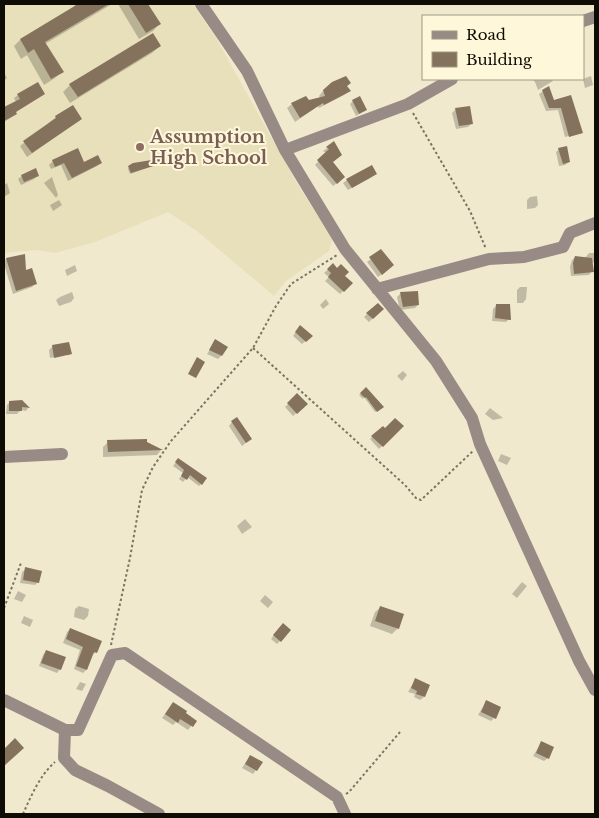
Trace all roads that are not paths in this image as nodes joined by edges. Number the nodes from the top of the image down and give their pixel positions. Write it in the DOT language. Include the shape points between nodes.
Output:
graph roads {
  1 [pos="201,4"];
  2 [pos="450,80"];
  3 [pos="286,150"];
  4 [pos="595,223"];
  5 [pos="377,289"];
  6 [pos="62,454"];
  7 [pos="4,457"];
  8 [pos="595,690"];
  9 [pos="4,700"];
  10 [pos="65,730"];
  11 [pos="159,814"];
  12 [pos="345,814"];
  1 -- 3 [label="street" via="247,71"];
  2 -- 3 [label="street" via="408,104"];
  3 -- 5 [label="street" via="345,249"];
  4 -- 5 [label="street" via="570,233 563,247 524,257 489,259"];
  5 -- 8 [label="street" via="436,361 472,418 480,444"];
  6 -- 7 [label="street"];
  9 -- 10 [label="street"];
  10 -- 11 [label="street" via="64,758 75,770"];
  10 -- 12 [label="street" via="78,730 112,655 124,653 337,798"];
}
